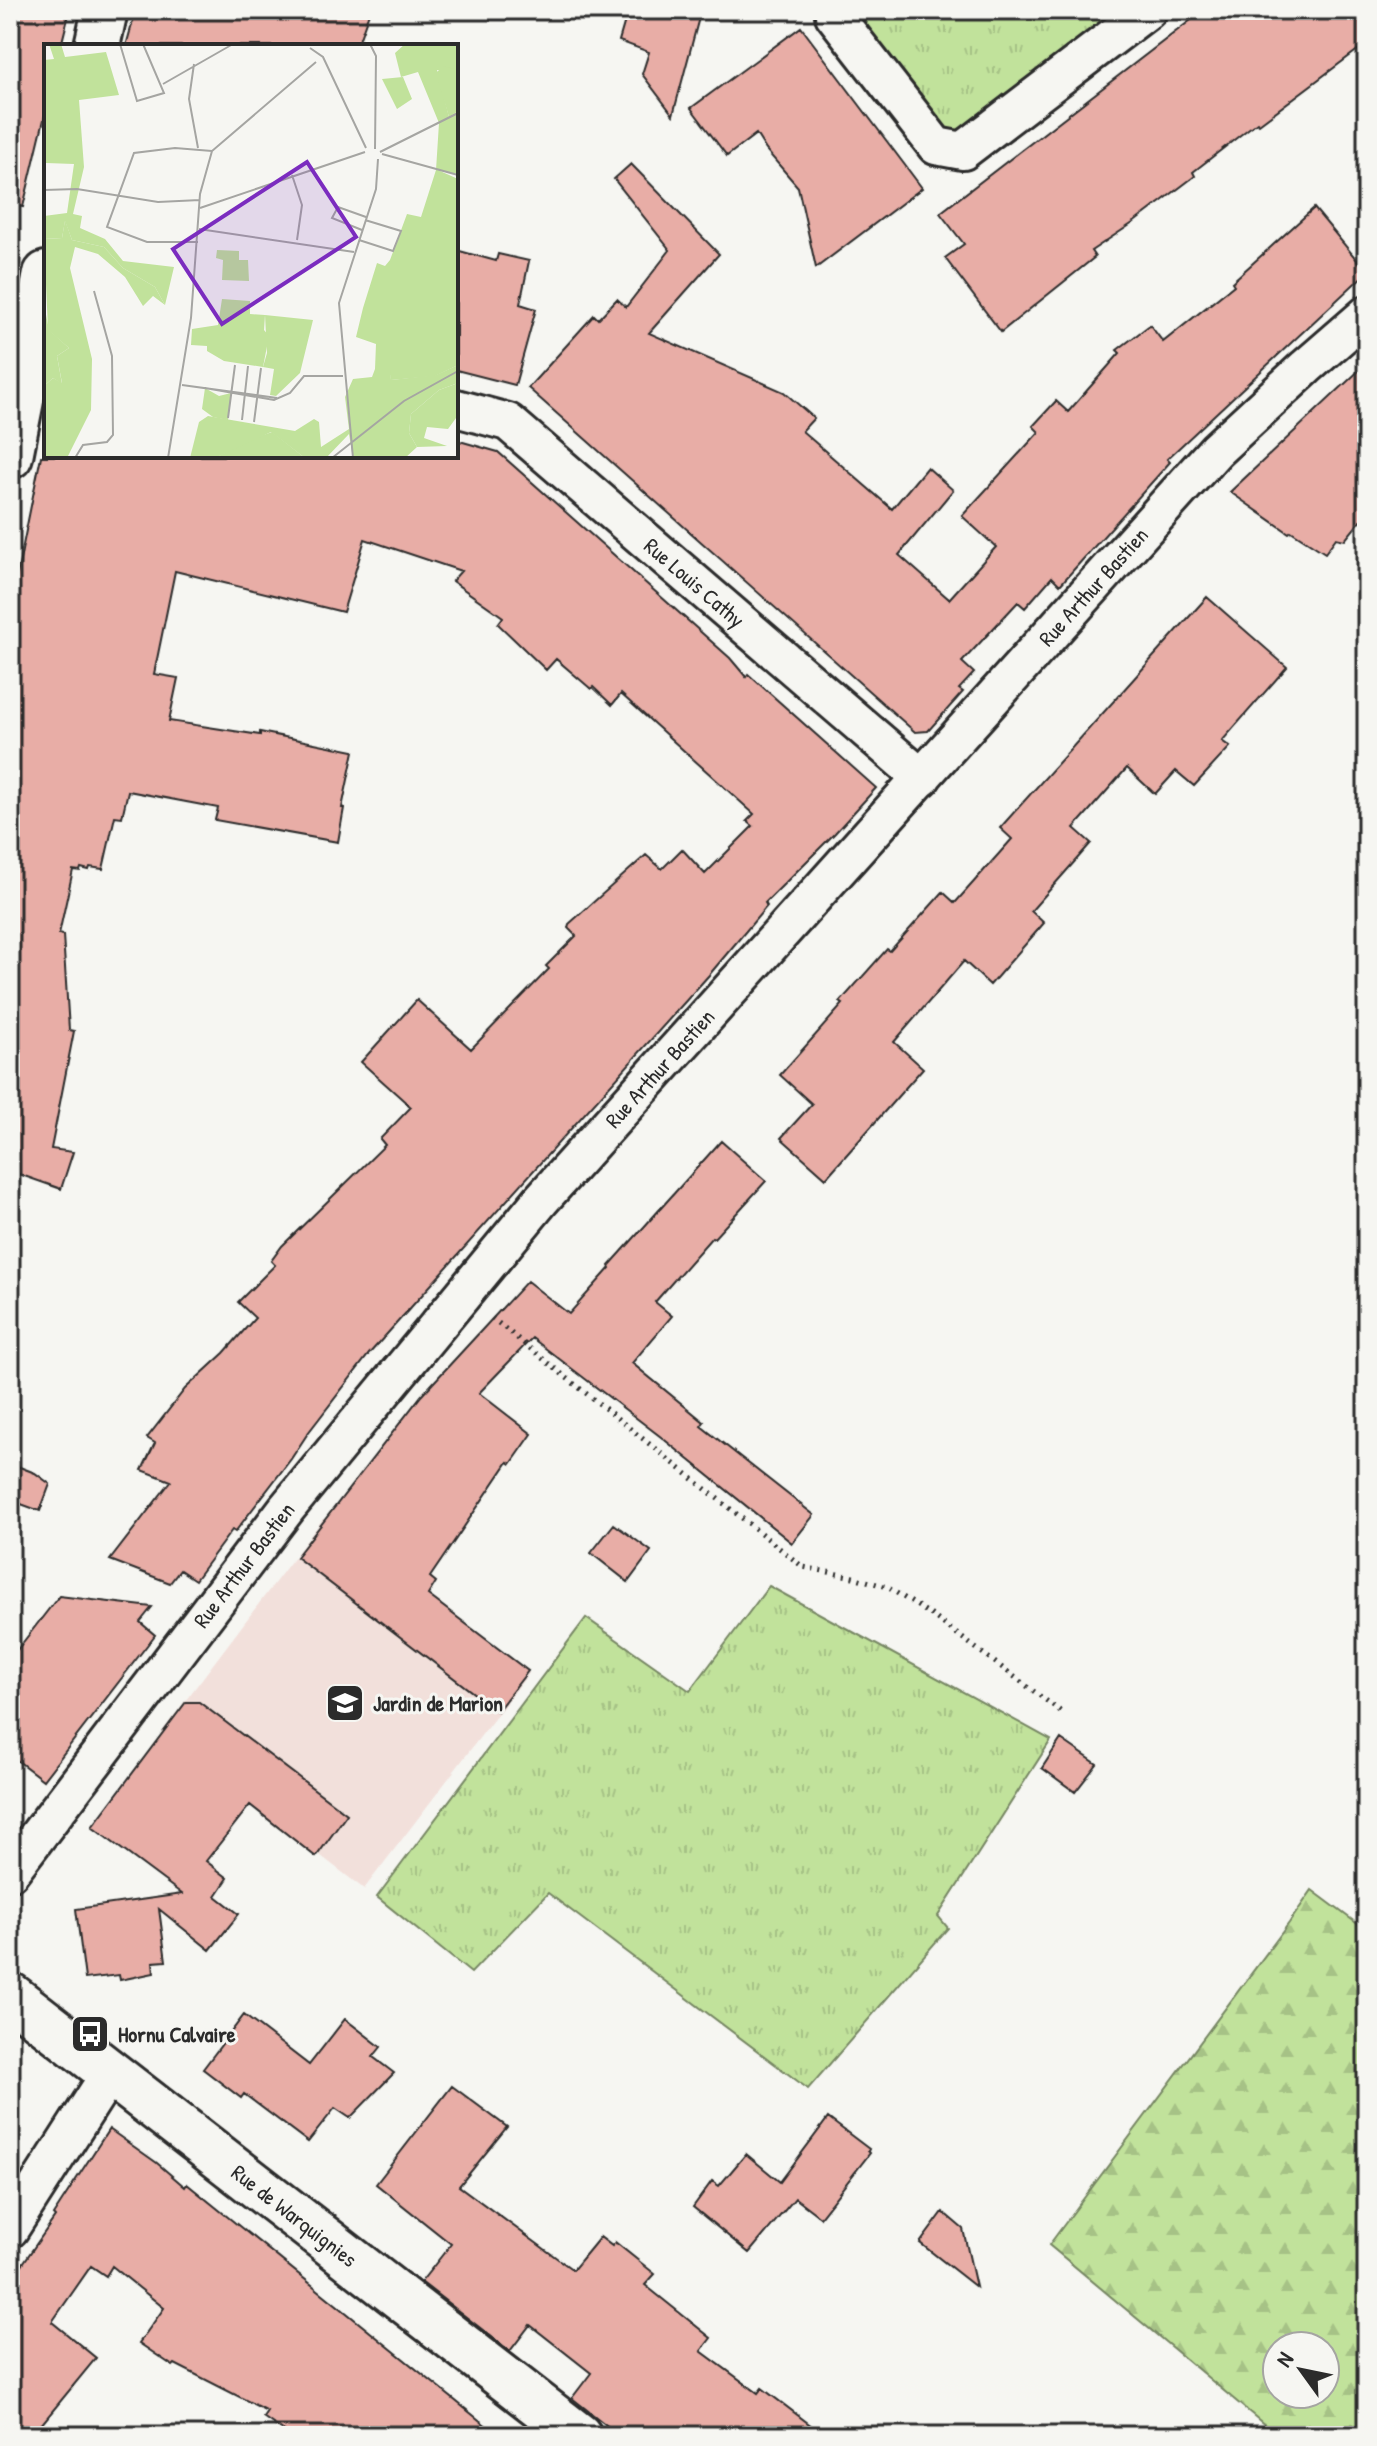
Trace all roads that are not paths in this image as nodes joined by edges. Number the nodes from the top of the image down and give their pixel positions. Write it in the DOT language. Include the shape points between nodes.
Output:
graph roads {
  1 [pos="105,10"];
  2 [pos="834,10"];
  3 [pos="1148,10"];
  4 [pos="97,44"];
  5 [pos="44,292"];
  6 [pos="1367,314"];
  7 [pos="458,409"];
  8 [pos="10,456"];
  9 [pos="922,778"];
  10 [pos="10,1872"];
  11 [pos="10,1995"];
  12 [pos="110,2073"];
  13 [pos="10,2229"];
  14 [pos="579,2436"];
  1 -- 4 [label="street"];
  2 -- 3 [label="street" via="936,146 963,151"];
  5 -- 8 [label="street"];
  6 -- 9 [label="street, Rue Arthur Bastien" via="1216,450"];
  7 -- 9 [label="street, Rue Louis Cathy" via="508,422"];
  9 -- 10 [label="street, Rue Arthur Bastien" via="541,1200 287,1508"];
  11 -- 12 [label="street, Rue de Warquignies"];
  12 -- 13 [label="street"];
  12 -- 14 [label="street, Rue de Warquignies"];
}
